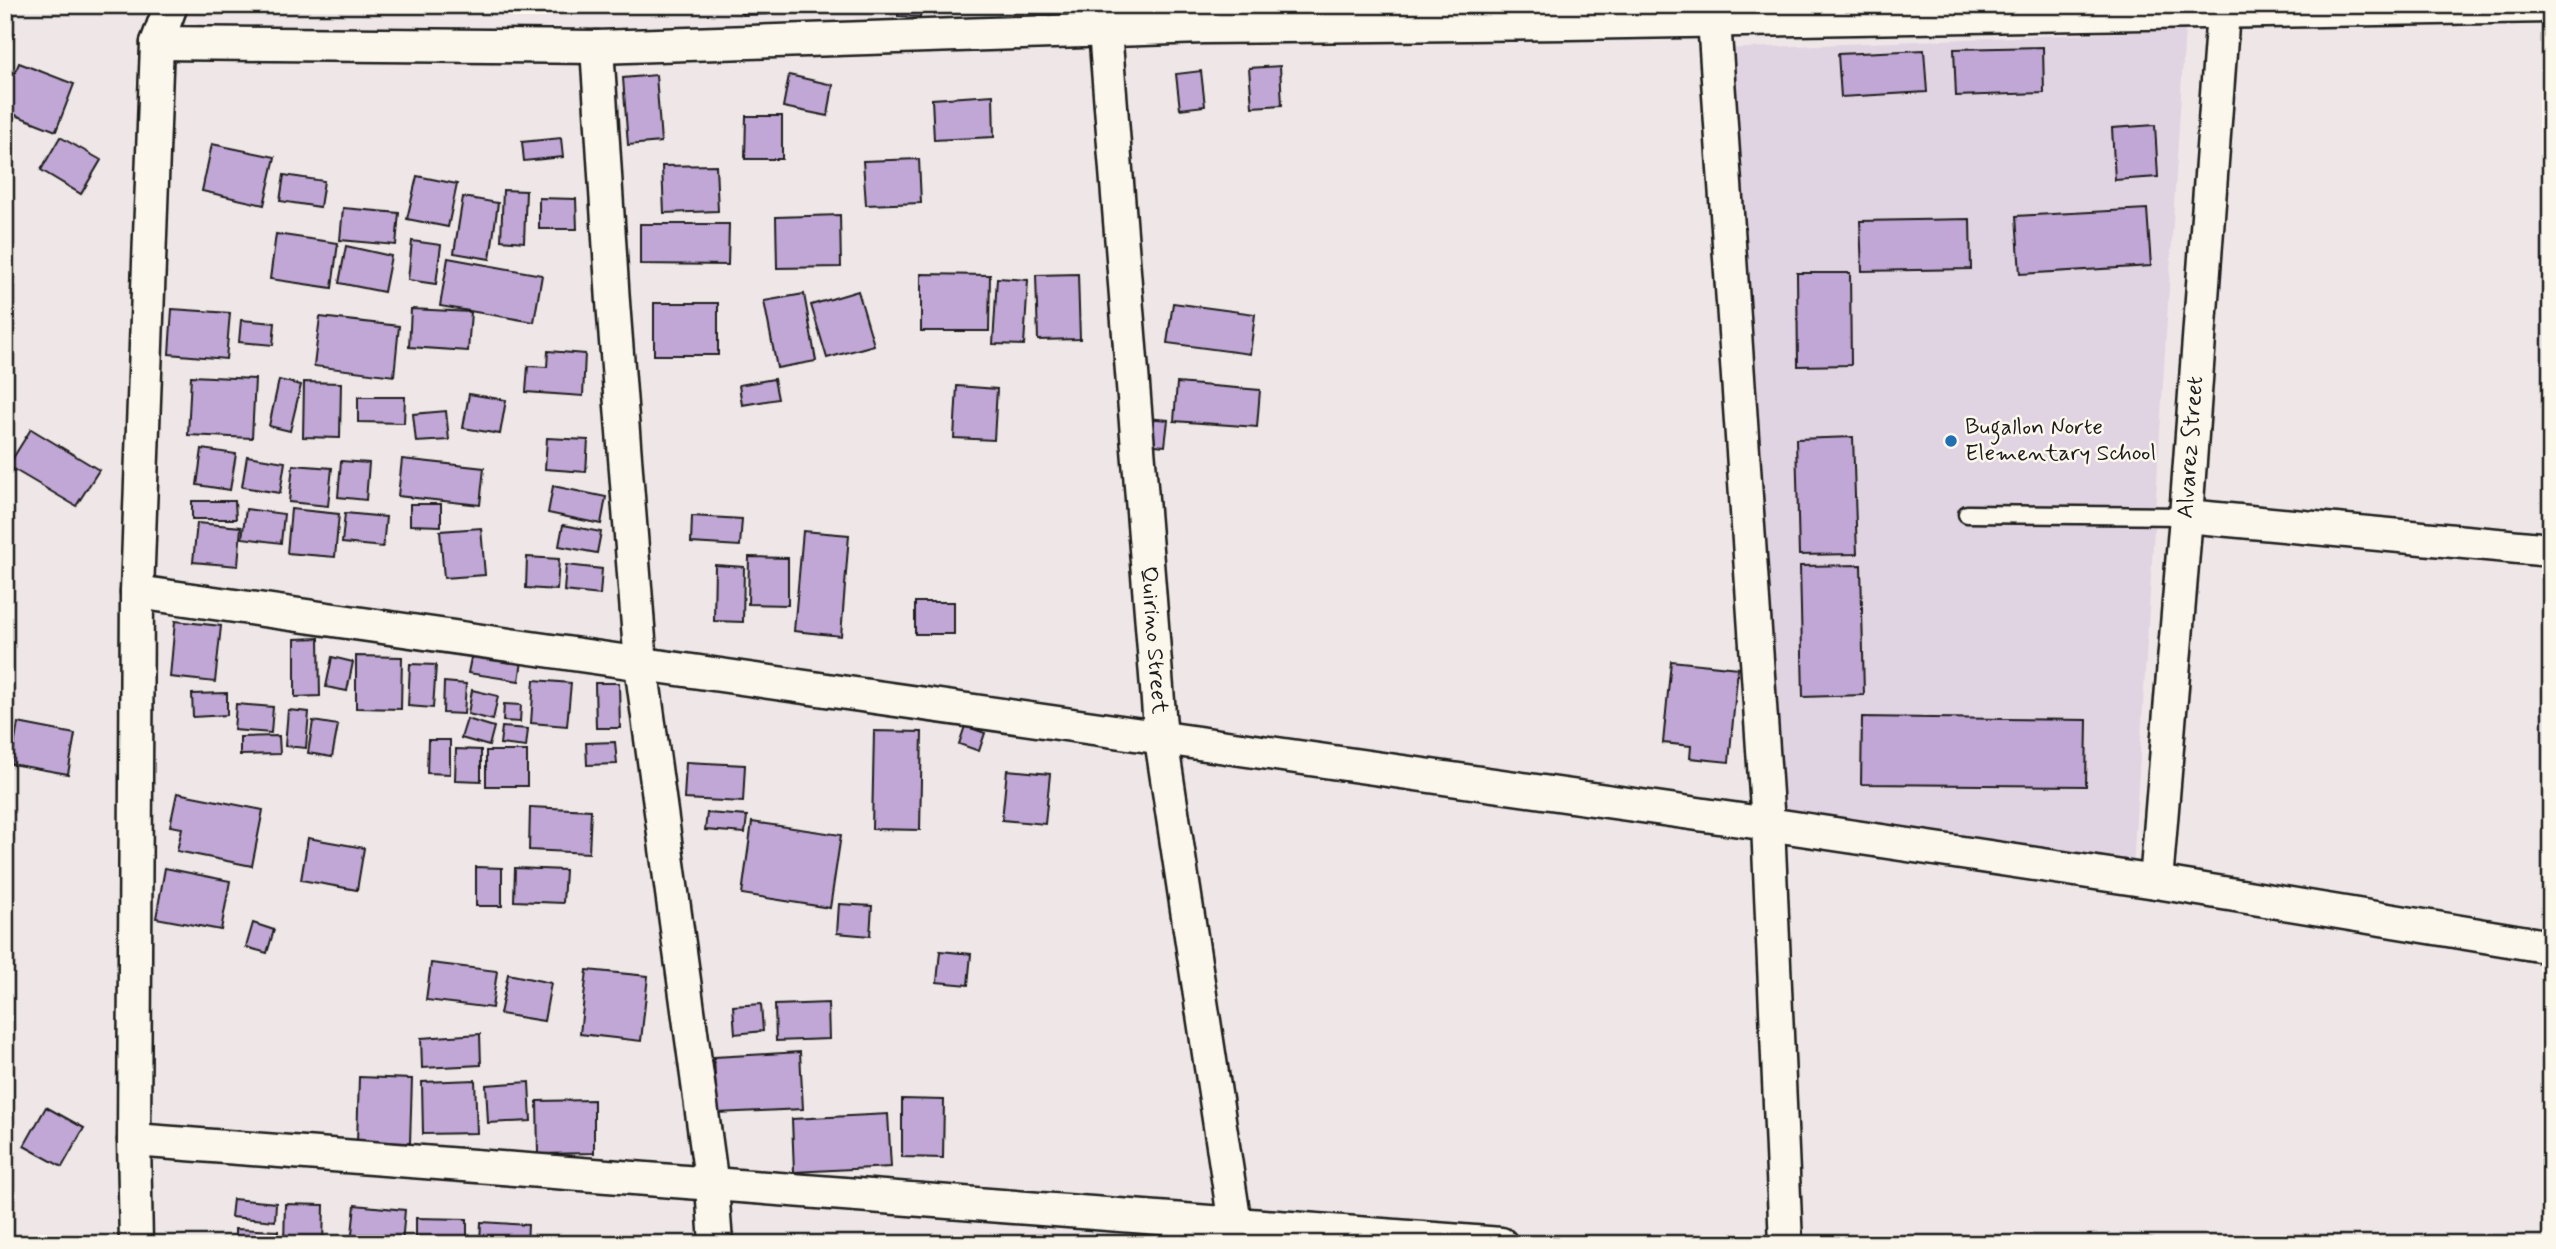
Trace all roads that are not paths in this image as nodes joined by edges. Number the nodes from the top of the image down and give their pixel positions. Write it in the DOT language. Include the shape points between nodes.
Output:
graph roads {
  1 [pos="171,5"];
  2 [pos="2551,6"];
  3 [pos="2223,12"];
  4 [pos="1713,13"];
  5 [pos="1568,14"];
  6 [pos="1204,16"];
  7 [pos="1105,31"];
  8 [pos="157,43"];
  9 [pos="597,47"];
  10 [pos="1967,514"];
  11 [pos="2186,516"];
  12 [pos="2551,550"];
  13 [pos="137,592"];
  14 [pos="641,665"];
  15 [pos="1161,739"];
  16 [pos="1768,824"];
  17 [pos="2156,883"];
  18 [pos="2551,947"];
  19 [pos="134,1140"];
  20 [pos="712,1186"];
  21 [pos="1237,1234"];
  22 [pos="136,1244"];
  23 [pos="716,1244"];
  24 [pos="1501,1244"];
  25 [pos="1786,1244"];
  1 -- 8 [label="street"];
  2 -- 3 [label="street"];
  3 -- 4 [label="street"];
  3 -- 11 [label="street, Alvarez Street"];
  4 -- 5 [label="street"];
  4 -- 16 [label="street"];
  5 -- 6 [label="street"];
  6 -- 7 [label="street"];
  7 -- 9 [label="street"];
  7 -- 15 [label="street, Quirino Street"];
  8 -- 9 [label="street"];
  8 -- 13 [label="street"];
  9 -- 14 [label="street"];
  10 -- 11 [label="lane"];
  11 -- 12 [label="street"];
  11 -- 17 [label="street, Alvarez Street"];
  13 -- 14 [label="street"];
  13 -- 19 [label="street"];
  14 -- 15 [label="street"];
  14 -- 20 [label="street"];
  15 -- 16 [label="street"];
  15 -- 21 [label="street, Quirino Street"];
  16 -- 17 [label="street"];
  16 -- 25 [label="street"];
  17 -- 18 [label="street"];
  19 -- 20 [label="street"];
  19 -- 22 [label="street"];
  20 -- 21 [label="street"];
  20 -- 23 [label="street"];
  21 -- 24 [label="street"];
}
